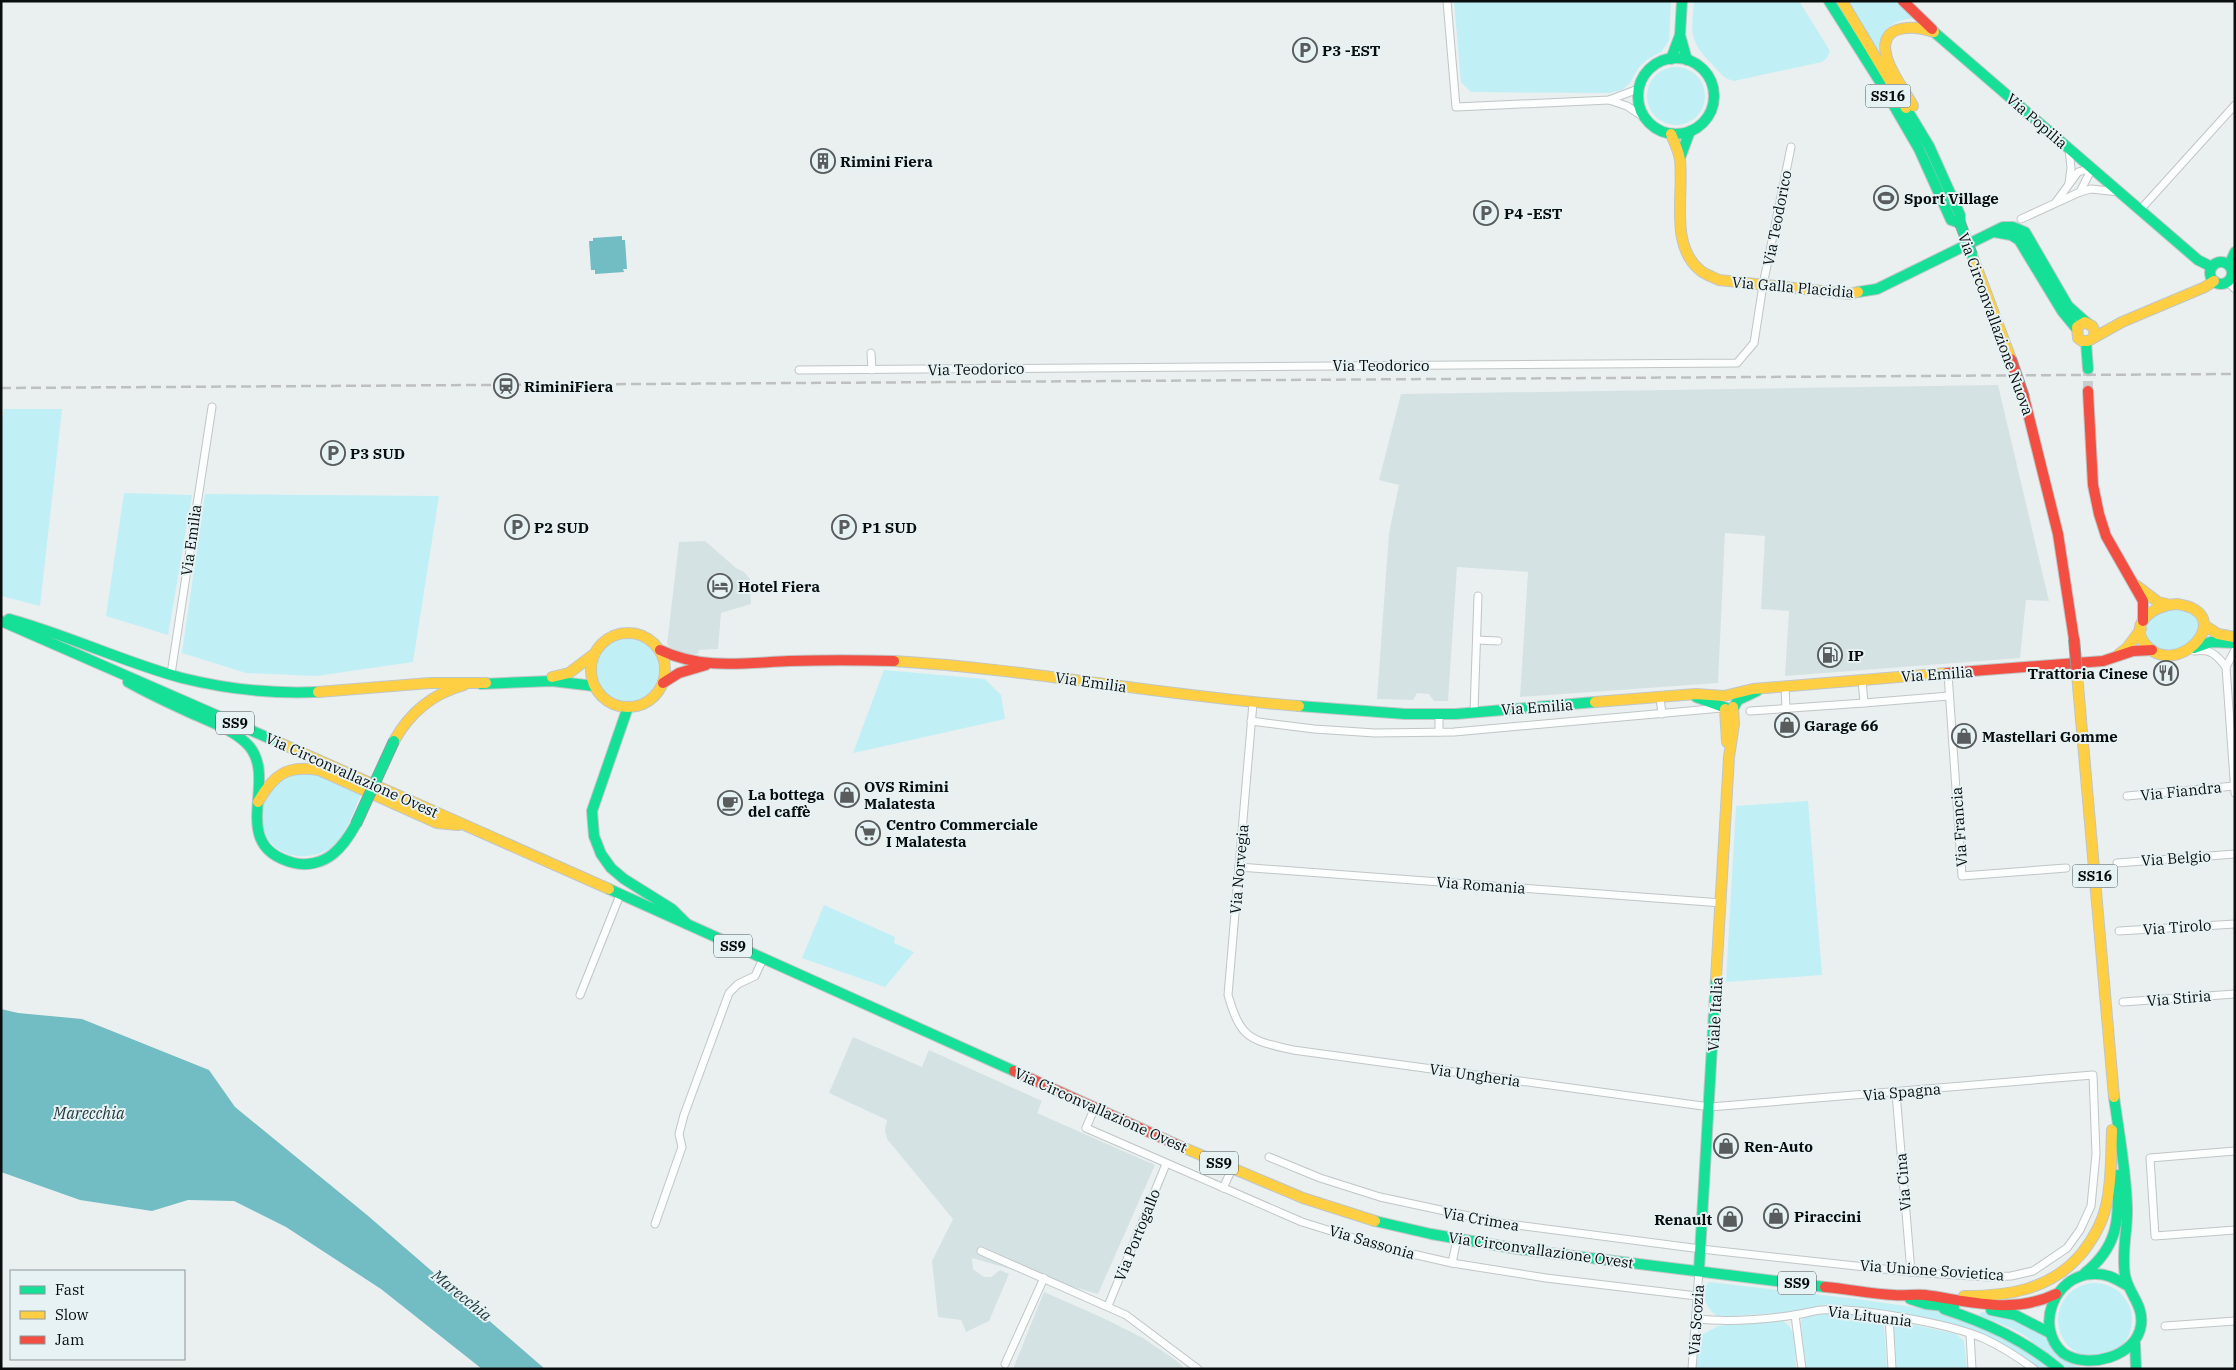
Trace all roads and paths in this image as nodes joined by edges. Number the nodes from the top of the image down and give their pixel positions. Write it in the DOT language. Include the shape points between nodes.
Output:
graph roads {
  1 [pos="1447,1"];
  2 [pos="1682,1"];
  3 [pos="1827,1"];
  4 [pos="1842,1"];
  5 [pos="1903,1"];
  6 [pos="1934,32"];
  7 [pos="1680,36"];
  8 [pos="1671,58"];
  9 [pos="1687,60"];
  10 [pos="1638,90"];
  11 [pos="1609,100"];
  12 [pos="2235,104"];
  13 [pos="1645,118"];
  14 [pos="1690,131"];
  15 [pos="1671,134"];
  16 [pos="1928,146"];
  17 [pos="1791,147"];
  18 [pos="2069,148"];
  19 [pos="1680,158"];
  20 [pos="2092,168"];
  21 [pos="2069,183"];
  22 [pos="2080,192"];
  23 [pos="2120,192"];
  24 [pos="2055,202"];
  25 [pos="2140,210"];
  26 [pos="2021,219"];
  27 [pos="1960,224"];
  28 [pos="1993,231"];
  29 [pos="2235,252"];
  30 [pos="2229,265"];
  31 [pos="2212,267"];
  32 [pos="2214,281"];
  33 [pos="1764,285"];
  34 [pos="2231,285"];
  35 [pos="2120,323"];
  36 [pos="2090,324"];
  37 [pos="2076,328"];
  38 [pos="2089,340"];
  39 [pos="871,352"];
  40 [pos="2088,369"];
  41 [pos="799,370"];
  42 [pos="872,370"];
  43 [pos="2088,391"];
  44 [pos="212,407"];
  45 [pos="2134,583"];
  46 [pos="1478,596"];
  47 [pos="2168,604"];
  48 [pos="1,620"];
  49 [pos="2142,625"];
  50 [pos="2204,625"];
  51 [pos="2235,637"];
  52 [pos="1476,640"];
  53 [pos="1498,641"];
  54 [pos="2235,643"];
  55 [pos="660,650"];
  56 [pos="2152,650"];
  57 [pos="2190,650"];
  58 [pos="2235,650"];
  59 [pos="594,654"];
  60 [pos="2114,658"];
  61 [pos="99,663"];
  62 [pos="708,664"];
  63 [pos="2226,667"];
  64 [pos="171,674"];
  65 [pos="1948,674"];
  66 [pos="544,680"];
  67 [pos="1862,680"];
  68 [pos="486,683"];
  69 [pos="663,683"];
  70 [pos="594,686"];
  71 [pos="1785,686"];
  72 [pos="1949,696"];
  73 [pos="1660,698"];
  74 [pos="1253,703"];
  75 [pos="1728,703"];
  76 [pos="1864,703"];
  77 [pos="628,707"];
  78 [pos="1786,708"];
  79 [pos="1750,711"];
  80 [pos="1474,712"];
  81 [pos="1439,714"];
  82 [pos="1662,714"];
  83 [pos="1251,721"];
  84 [pos="1439,732"];
  85 [pos="2234,789"];
  86 [pos="2127,796"];
  87 [pos="256,806"];
  88 [pos="468,826"];
  89 [pos="2235,854"];
  90 [pos="2117,863"];
  91 [pos="1239,867"];
  92 [pos="2066,868"];
  93 [pos="620,895"];
  94 [pos="1722,903"];
  95 [pos="2235,924"];
  96 [pos="689,926"];
  97 [pos="2120,931"];
  98 [pos="763,959"];
  99 [pos="2235,994"];
  100 [pos="580,995"];
  101 [pos="2123,1002"];
  102 [pos="1243,1032"];
  103 [pos="2093,1075"];
  104 [pos="2113,1079"];
  105 [pos="1896,1093"];
  106 [pos="1095,1107"];
  107 [pos="1710,1107"];
  108 [pos="2112,1130"];
  109 [pos="2235,1152"];
  110 [pos="1269,1157"];
  111 [pos="1166,1164"];
  112 [pos="1232,1169"];
  113 [pos="1223,1188"];
  114 [pos="655,1224"];
  115 [pos="2235,1230"];
  116 [pos="1457,1240"];
  117 [pos="1701,1249"];
  118 [pos="981,1251"];
  119 [pos="1452,1263"];
  120 [pos="1699,1270"];
  121 [pos="1911,1272"];
  122 [pos="2082,1275"];
  123 [pos="1044,1278"];
  124 [pos="2128,1286"];
  125 [pos="2056,1294"];
  126 [pos="1697,1296"];
  127 [pos="1926,1300"];
  128 [pos="1108,1306"];
  129 [pos="1795,1315"];
  130 [pos="1889,1316"];
  131 [pos="1696,1319"];
  132 [pos="2235,1321"];
  133 [pos="2166,1326"];
  134 [pos="2050,1333"];
  135 [pos="1970,1334"];
  136 [pos="2135,1344"];
  137 [pos="1005,1364"];
  138 [pos="2096,1367"];
  139 [pos="1198,1369"];
  140 [pos="1692,1369"];
  141 [pos="1802,1369"];
  142 [pos="1892,1369"];
  143 [pos="1972,1369"];
  144 [pos="2034,1369"];
  145 [pos="2058,1369"];
  146 [pos="2136,1369"];
  1 -- 11 [label="street" via="1456,107"];
  2 -- 7 [label="main road"];
  3 -- 27 [label="main road, Via Circonvallazione Nuova / SS16" via="1919,149 1952,220"];
  4 -- 16 [label="main road, Via Circonvallazione Nuova / SS16"];
  5 -- 6 [label="main road, Via Popilia"];
  6 -- 16 [label="main road" via="1917,25 1905,25 1891,34 1886,54 1913,106"];
  6 -- 18 [label="main road, Via Popilia"];
  7 -- 8 [label="main road"];
  7 -- 9 [label="main road"];
  8 -- 9 [label="main road"];
  8 -- 10 [label="main road" via="1650,68"];
  9 -- 14 [label="main road" via="1706,73 1714,94 1708,116"];
  10 -- 11 [label="street"];
  10 -- 13 [label="main road" via="1640,109"];
  11 -- 13 [label="street" via="1627,106"];
  12 -- 25 [label="street"];
  13 -- 15 [label="main road" via="1652,126"];
  14 -- 15 [label="main road"];
  14 -- 19 [label="main road, Via Galla Placidia"];
  15 -- 19 [label="main road, Via Galla Placidia"];
  16 -- 27 [label="main road, Via Circonvallazione Nuova / SS16" via="1960,214"];
  17 -- 33 [label="street, Via Teodorico"];
  18 -- 20 [label="main road, Via Popilia"];
  18 -- 21 [label="street"];
  19 -- 33 [label="main road, Via Galla Placidia" via="1683,236 1693,265 1708,277"];
  20 -- 21 [label="street" via="2078,172"];
  20 -- 22 [label="street"];
  20 -- 23 [label="main road, Via Popilia"];
  21 -- 24 [label="street"];
  22 -- 23 [label="street" via="2091,189"];
  22 -- 24 [label="street"];
  23 -- 25 [label="main road, Via Popilia"];
  24 -- 26 [label="street"];
  25 -- 31 [label="main road, Via Popilia" via="2198,260"];
  27 -- 104 [label="main road, Via Circonvallazione Nuova / SS16, bridge" via="2024,398 2058,534 2074,639"];
  28 -- 33 [label="main road, Via Galla Placidia" via="1866,292 1850,294"];
  28 -- 36 [label="main road" via="2013,227 2025,232 2068,306"];
  28 -- 37 [label="main road" via="2019,240 2062,311"];
  29 -- 30 [label="main road"];
  30 -- 31 [label="main road" via="2220,262"];
  30 -- 34 [label="main road"];
  31 -- 32 [label="main road" via="2210,274"];
  32 -- 34 [label="main road"];
  32 -- 35 [label="main road"];
  33 -- 42 [label="street, Via Teodorico" via="1754,343 1737,363"];
  35 -- 36 [label="main road"];
  35 -- 38 [label="main road"];
  36 -- 37 [label="main road"];
  36 -- 38 [label="main road" via="2095,332"];
  37 -- 38 [label="main road" via="2077,338"];
  38 -- 40 [label="main road"];
  39 -- 42 [label="street"];
  41 -- 42 [label="street, Via Teodorico"];
  43 -- 45 [label="main road" via="2092,485 2106,536"];
  44 -- 64 [label="street, Via Emilia"];
  45 -- 47 [label="main road" via="2158,602"];
  45 -- 49 [label="main road" via="2143,601"];
  46 -- 52 [label="street"];
  47 -- 49 [label="main road" via="2154,609"];
  47 -- 50 [label="main road" via="2192,607"];
  48 -- 61 [label="main road, Via Circonvallazione Ovest / SS9"];
  48 -- 64 [label="main road" via="34,625"];
  49 -- 56 [label="main road" via="2142,637"];
  49 -- 60 [label="main road" via="2127,648"];
  50 -- 51 [label="main road" via="2223,637"];
  50 -- 57 [label="main road" via="2203,635"];
  52 -- 53 [label="street"];
  52 -- 80 [label="street"];
  54 -- 57 [label="main road" via="2210,642"];
  55 -- 59 [label="main road" via="640,634 621,633 612,636"];
  55 -- 62 [label="main road, Via Emilia" via="679,659"];
  55 -- 69 [label="main road" via="665,666"];
  56 -- 57 [label="main road" via="2167,655"];
  56 -- 60 [label="main road, Via Emilia"];
  57 -- 63 [label="street" via="2209,650"];
  58 -- 63 [label="street"];
  59 -- 66 [label="main road" via="569,673"];
  59 -- 70 [label="main road" via="591,665"];
  60 -- 65 [label="main road, Via Emilia"];
  61 -- 87 [label="main road" via="130,684 234,734 250,747 258,761"];
  61 -- 88 [label="main road, Via Circonvallazione Ovest / SS9"];
  62 -- 69 [label="main road, Via Emilia" via="680,673"];
  62 -- 74 [label="main road, Via Emilia" via="850,659 960,665"];
  63 -- 85 [label="street"];
  64 -- 68 [label="main road" via="215,685 300,693 442,682"];
  65 -- 67 [label="main road, Via Emilia"];
  65 -- 72 [label="street, Via Francia"];
  66 -- 68 [label="main road"];
  66 -- 70 [label="main road"];
  67 -- 71 [label="main road, Via Emilia"];
  67 -- 76 [label="street"];
  68 -- 87 [label="main road, bridge" via="450,689 426,700 402,726 356,824 333,855 318,863 302,864 271,852 256,827"];
  69 -- 77 [label="main road" via="650,700 640,706"];
  70 -- 77 [label="main road" via="606,700"];
  71 -- 75 [label="main road, Via Emilia" via="1737,692"];
  71 -- 78 [label="street"];
  72 -- 76 [label="street"];
  72 -- 92 [label="street, Via Francia" via="1962,876"];
  73 -- 75 [label="main road, Via Emilia" via="1716,694"];
  73 -- 80 [label="main road, Via Emilia"];
  73 -- 82 [label="street"];
  74 -- 81 [label="main road, Via Emilia"];
  74 -- 83 [label="street, Via Norvegia"];
  75 -- 82 [label="street"];
  75 -- 94 [label="main road, Viale Italia" via="1729,757"];
  76 -- 78 [label="street"];
  77 -- 96 [label="main road" via="592,812 596,845 617,876 674,909"];
  78 -- 79 [label="street"];
  80 -- 81 [label="main road, Via Emilia"];
  81 -- 84 [label="street"];
  82 -- 84 [label="street"];
  83 -- 84 [label="street" via="1375,733"];
  83 -- 91 [label="street, Via Norvegia"];
  85 -- 86 [label="street, Via Fiandra"];
  87 -- 88 [label="main road" via="267,785 278,774 307,767 437,823"];
  88 -- 93 [label="main road, Via Circonvallazione Ovest / SS9"];
  89 -- 90 [label="street, Via Belgio"];
  91 -- 94 [label="street, Via Romania"];
  91 -- 102 [label="street, Via Norvegia" via="1228,995"];
  93 -- 96 [label="main road, Via Circonvallazione Ovest / SS9"];
  93 -- 100 [label="street"];
  94 -- 107 [label="main road, Viale Italia"];
  95 -- 97 [label="street, Via Tirolo"];
  96 -- 98 [label="main road, Via Circonvallazione Ovest / SS9"];
  98 -- 106 [label="main road, Via Circonvallazione Ovest / SS9"];
  98 -- 114 [label="street" via="755,976 738,984 729,993 684,1115 679,1134 682,1148"];
  99 -- 101 [label="street, Via Stiria"];
  102 -- 107 [label="street, Via Ungheria" via="1262,1043 1293,1050"];
  103 -- 105 [label="street, Via Spagna"];
  103 -- 121 [label="street, Via Unione Sovietica" via="2096,1154 2091,1206 2067,1248 2033,1271 2011,1276"];
  104 -- 108 [label="main road, Via Circonvallazione Nuova / SS16"];
  104 -- 124 [label="main road, Via Circonvallazione Nuova / SS16" via="2127,1204 2124,1257"];
  105 -- 107 [label="street, Via Spagna"];
  105 -- 121 [label="street, Via Cina"];
  106 -- 111 [label="street, Via Sassonia" via="1086,1128"];
  106 -- 112 [label="main road, Via Circonvallazione Ovest / SS9"];
  107 -- 117 [label="main road, Viale Italia"];
  108 -- 122 [label="main road, Via Circonvallazione Nuova / SS16" via="2119,1206 2116,1232 2108,1252"];
  108 -- 127 [label="main road" via="2109,1188 2103,1220 2080,1257 2064,1273 2040,1286 2010,1294"];
  109 -- 115 [label="street" via="2150,1158 2156,1236"];
  110 -- 117 [label="street, Via Crimea" via="1380,1197 1453,1214"];
  111 -- 113 [label="street, Via Sassonia"];
  111 -- 128 [label="street, Via Portogallo"];
  112 -- 113 [label="street"];
  112 -- 116 [label="main road, Via Circonvallazione Ovest / SS9" via="1346,1213"];
  113 -- 119 [label="street, Via Sassonia" via="1302,1222 1386,1248"];
  116 -- 119 [label="street"];
  116 -- 120 [label="main road, Via Circonvallazione Ovest / SS9"];
  117 -- 120 [label="main road, Viale Italia"];
  117 -- 121 [label="street, Via Unione Sovietica"];
  118 -- 123 [label="street"];
  119 -- 126 [label="street, Via Sassonia"];
  120 -- 126 [label="street, Via Scozia"];
  120 -- 127 [label="main road, Via Circonvallazione Ovest / SS9"];
  122 -- 124 [label="main road" via="2104,1274"];
  122 -- 125 [label="main road, SS16" via="2068,1282"];
  123 -- 128 [label="street"];
  123 -- 137 [label="street"];
  124 -- 136 [label="main road, SS16" via="2142,1316"];
  125 -- 127 [label="main road, Via Circonvallazione Ovest / SS9" via="2034,1304 2015,1306"];
  125 -- 134 [label="main road" via="2049,1312"];
  126 -- 131 [label="street, Via Scozia"];
  127 -- 134 [label="main road, Via Circonvallazione Ovest / SS9" via="2018,1315"];
  127 -- 145 [label="main road" via="2003,1331 2035,1350"];
  128 -- 139 [label="street" via="1126,1315"];
  129 -- 130 [label="street, Via Lituania" via="1821,1310"];
  129 -- 131 [label="street, Via Lituania" via="1723,1322"];
  129 -- 141 [label="street"];
  130 -- 135 [label="street, Via Lituania"];
  130 -- 142 [label="street"];
  131 -- 140 [label="street, Via Scozia"];
  132 -- 133 [label="street"];
  134 -- 138 [label="main road" via="2068,1357"];
  135 -- 143 [label="street"];
  135 -- 144 [label="street, Via Lituania"];
  136 -- 138 [label="main road" via="2114,1362"];
  136 -- 146 [label="main road, SS16"];
}
